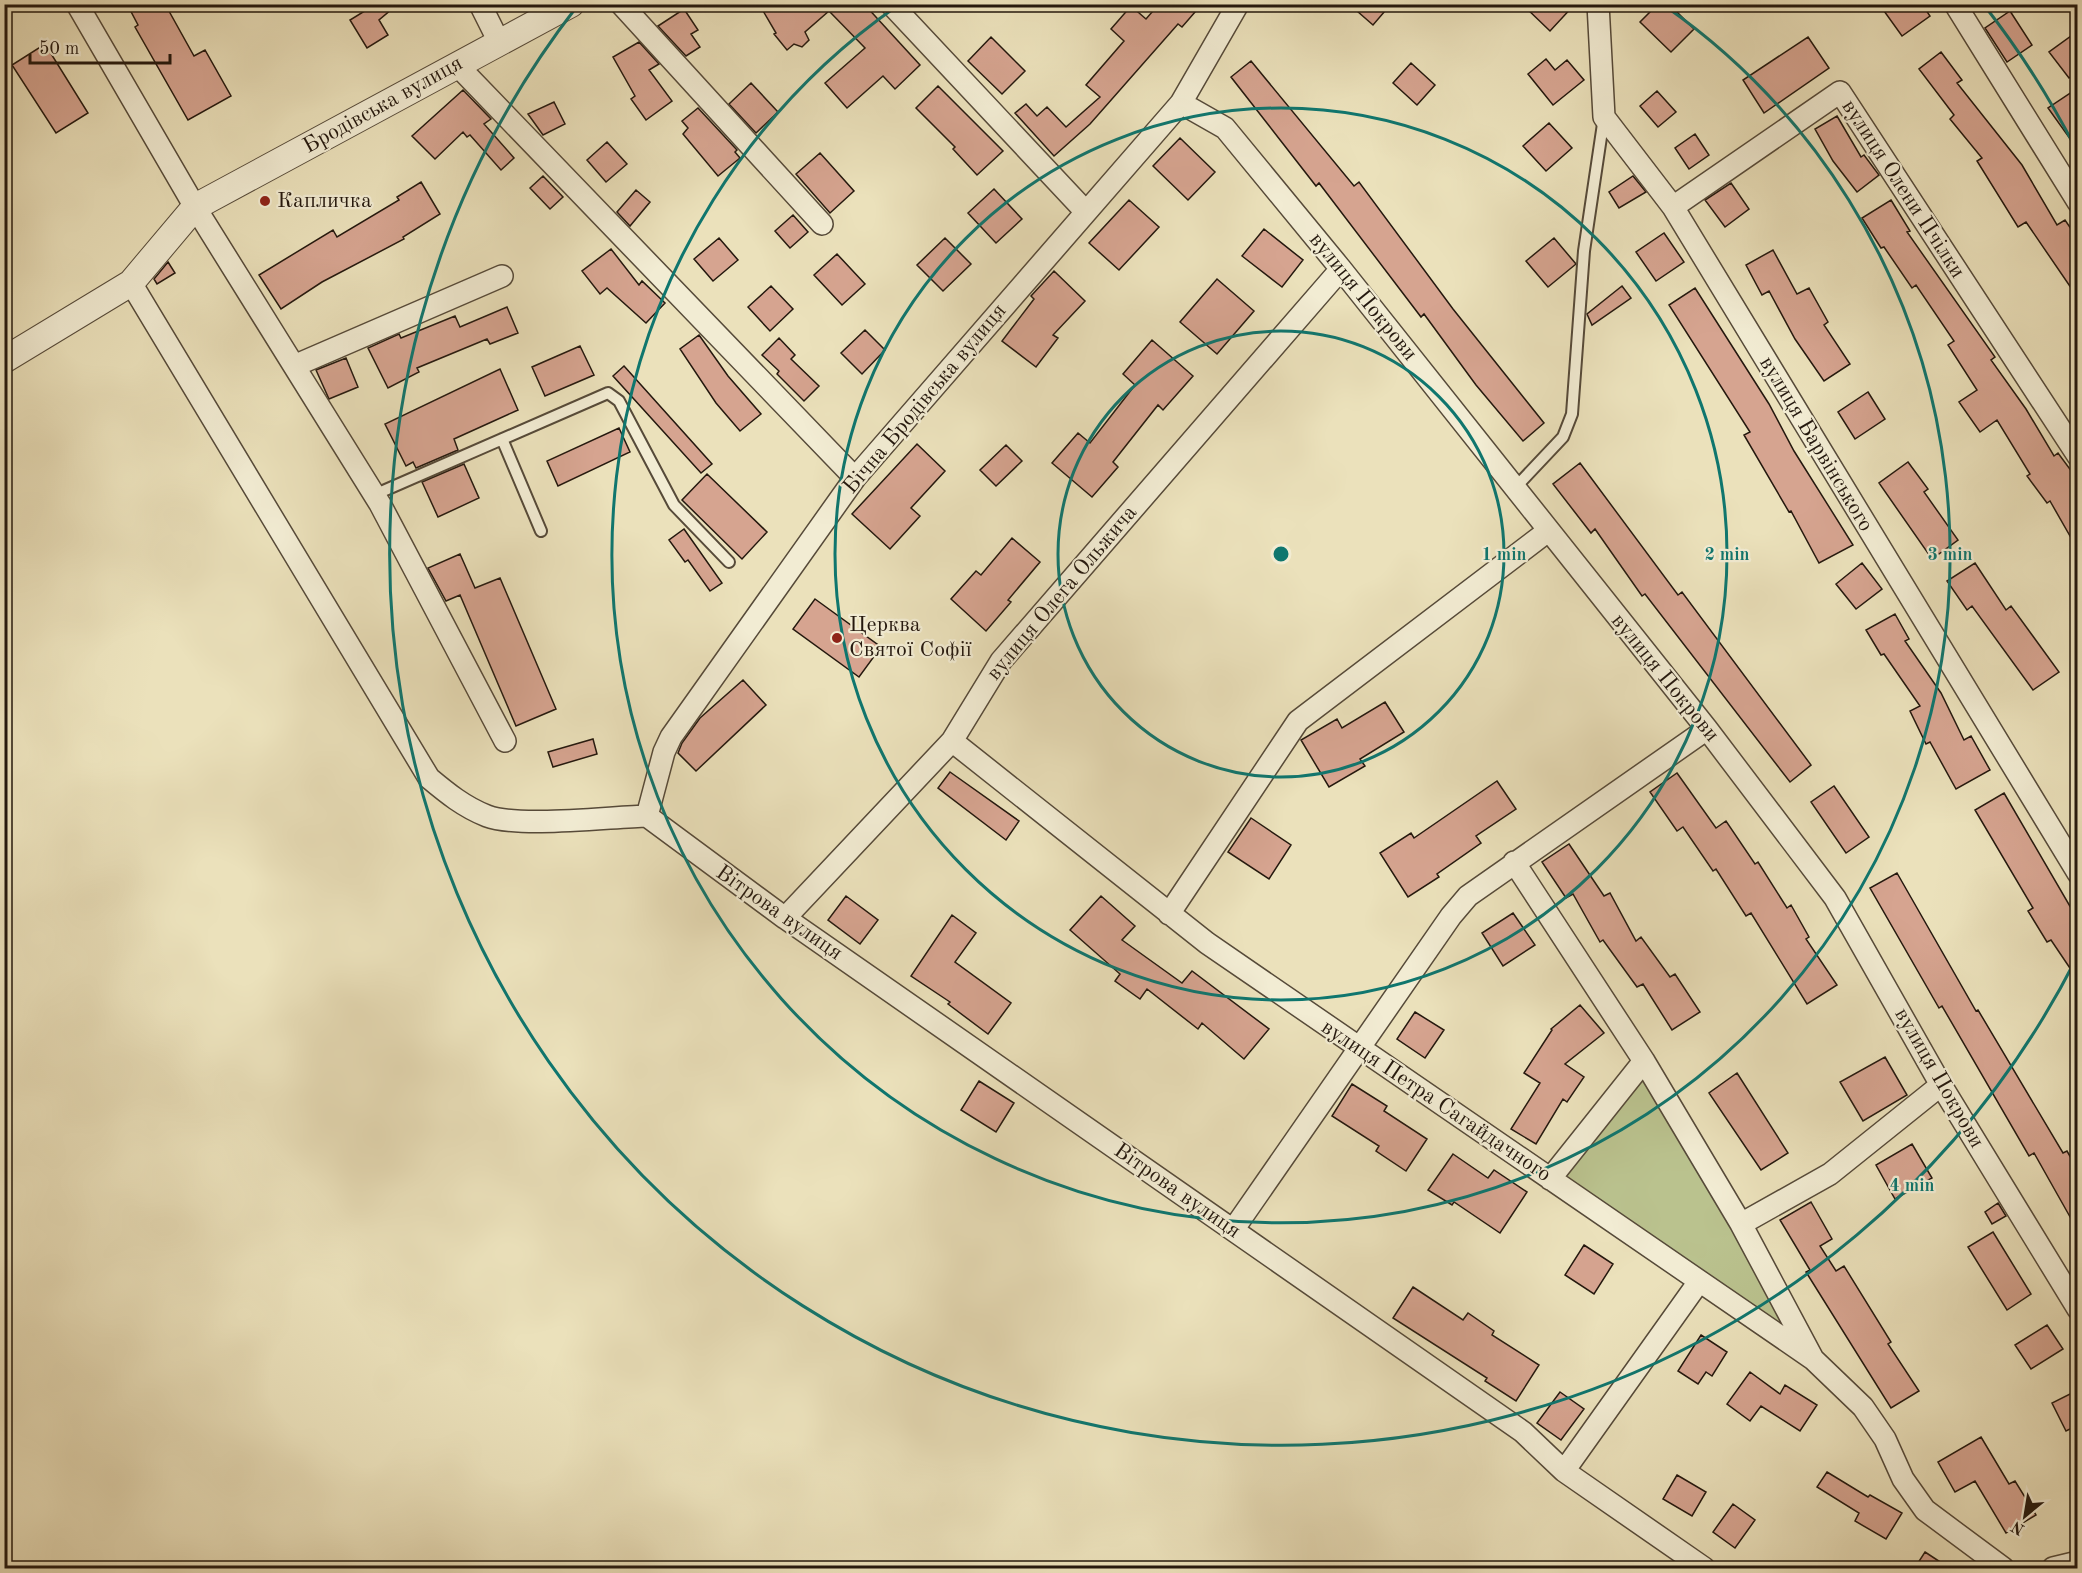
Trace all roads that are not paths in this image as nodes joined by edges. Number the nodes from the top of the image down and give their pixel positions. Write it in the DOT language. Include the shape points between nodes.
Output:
graph roads {
  1 [pos="77,4"];
  2 [pos="480,4"];
  3 [pos="571,4"];
  4 [pos="621,4"];
  5 [pos="891,4"];
  6 [pos="1238,4"];
  7 [pos="1598,4"];
  8 [pos="1955,4"];
  9 [pos="499,42"];
  10 [pos="457,65"];
  11 [pos="1181,103"];
  12 [pos="1604,117"];
  13 [pos="2078,202"];
  14 [pos="195,207"];
  15 [pos="1672,207"];
  16 [pos="1086,212"];
  17 [pos="822,224"];
  18 [pos="1341,269"];
  19 [pos="502,276"];
  20 [pos="131,283"];
  21 [pos="4,360"];
  22 [pos="294,366"];
  23 [pos="502,439"];
  24 [pos="2078,456"];
  25 [pos="855,478"];
  26 [pos="1514,489"];
  27 [pos="374,495"];
  28 [pos="541,531"];
  29 [pos="1548,531"];
  30 [pos="729,562"];
  31 [pos="1707,729"];
  32 [pos="505,741"];
  33 [pos="952,741"];
  34 [pos="647,816"];
  35 [pos="1514,862"];
  36 [pos="2078,873"];
  37 [pos="1169,914"];
  38 [pos="785,918"];
  39 [pos="1359,1049"];
  40 [pos="1644,1061"];
  41 [pos="1941,1085"];
  42 [pos="1550,1179"];
  43 [pos="1741,1224"];
  44 [pos="1233,1230"];
  45 [pos="1698,1283"];
  46 [pos="2078,1309"];
  47 [pos="1813,1359"];
  48 [pos="1564,1471"];
  49 [pos="2078,1562"];
  50 [pos="1704,1569"];
  51 [pos="2002,1569"];
  52 [pos="2053,1569"];
  1 -- 14 [label="street"];
  2 -- 9 [label="street"];
  3 -- 9 [label="street, Бродівська вулиця"];
  4 -- 17 [label="street"];
  5 -- 16 [label="street"];
  6 -- 11 [label="street, Бічна Бродівська вулиця"];
  7 -- 12 [label="street"];
  8 -- 13 [label="street"];
  9 -- 10 [label="street, Бродівська вулиця"];
  10 -- 14 [label="street, Бродівська вулиця"];
  10 -- 25 [label="street"];
  11 -- 16 [label="street, Бічна Бродівська вулиця"];
  11 -- 18 [label="street, вулиця Покрови" via="1225,128"];
  12 -- 15 [label="street, вулиця Барвінського"];
  12 -- 26 [label="lane" via="1584,251 1572,414 1563,437"];
  14 -- 20 [label="street"];
  14 -- 22 [label="street"];
  15 -- 24 [label="street, вулиця Олени Пчілки" via="1840,92"];
  15 -- 36 [label="street, вулиця Барвінського"];
  16 -- 25 [label="street, Бічна Бродівська вулиця"];
  18 -- 26 [label="street, вулиця Покрови"];
  18 -- 33 [label="street, вулиця Олега Ольжича" via="1001,661"];
  19 -- 22 [label="street"];
  20 -- 21 [label="street"];
  20 -- 34 [label="street" via="429,778 455,800 488,816 512,821"];
  22 -- 27 [label="street"];
  23 -- 27 [label="lane"];
  23 -- 28 [label="lane"];
  23 -- 30 [label="lane" via="601,395 615,396 674,505"];
  25 -- 34 [label="street, Бічна Бродівська вулиця" via="671,736"];
  26 -- 29 [label="street, вулиця Покрови"];
  27 -- 32 [label="street"];
  29 -- 31 [label="street, вулиця Покрови"];
  29 -- 37 [label="street" via="1299,721"];
  31 -- 35 [label="street"];
  31 -- 41 [label="street, вулиця Покрови" via="1835,898"];
  33 -- 37 [label="street, вулиця Петра Сагайдачного"];
  33 -- 38 [label="street, вулиця Олега Ольжича"];
  34 -- 38 [label="street, Вітрова вулиця"];
  35 -- 39 [label="street" via="1468,896 1451,916"];
  35 -- 40 [label="street"];
  37 -- 39 [label="street, вулиця Петра Сагайдачного"];
  38 -- 44 [label="street, Вітрова вулиця"];
  39 -- 42 [label="street, вулиця Петра Сагайдачного"];
  39 -- 44 [label="street"];
  40 -- 42 [label="street"];
  40 -- 43 [label="street"];
  41 -- 43 [label="street" via="1830,1174"];
  41 -- 46 [label="street, вулиця Покрови"];
  42 -- 45 [label="street, вулиця Петра Сагайдачного"];
  43 -- 47 [label="street"];
  44 -- 48 [label="street, Вітрова вулиця" via="1523,1432"];
  45 -- 47 [label="street, вулиця Петра Сагайдачного"];
  45 -- 48 [label="street"];
  47 -- 51 [label="street" via="1863,1407 1925,1510"];
  48 -- 50 [label="street, Вітрова вулиця"];
  49 -- 52 [label="street"];
}
